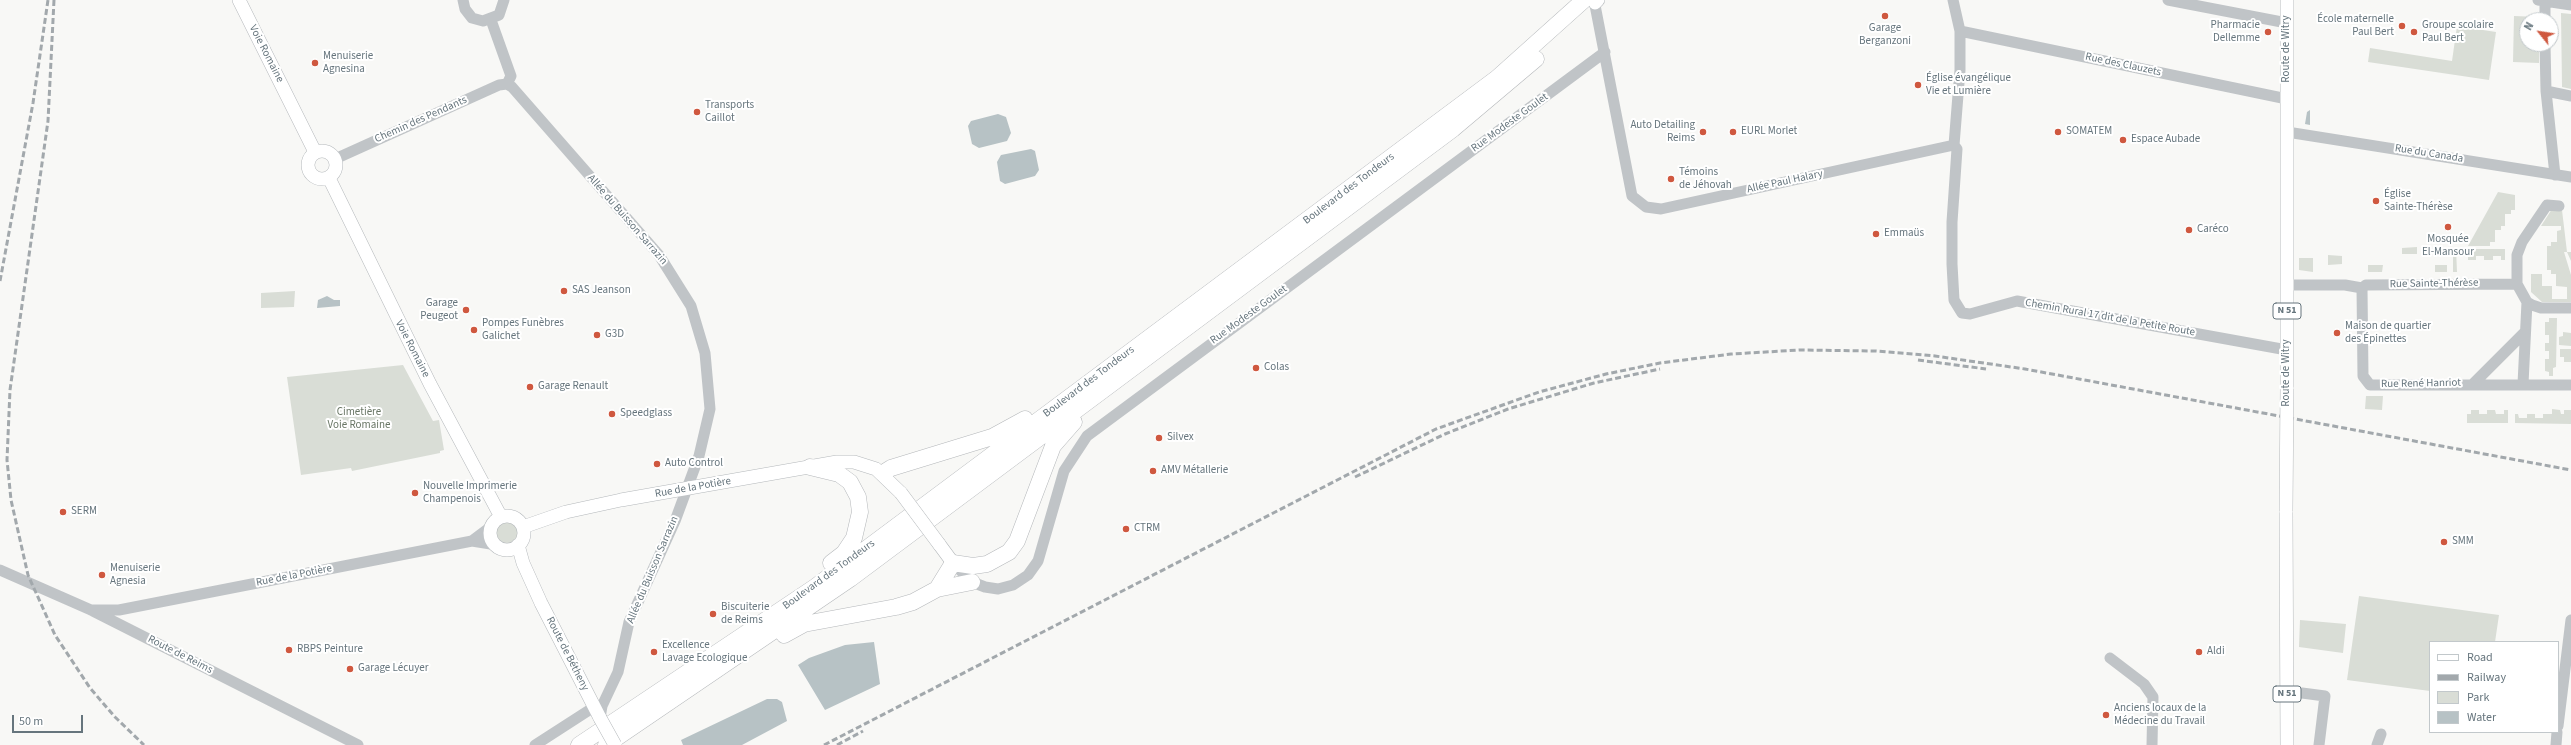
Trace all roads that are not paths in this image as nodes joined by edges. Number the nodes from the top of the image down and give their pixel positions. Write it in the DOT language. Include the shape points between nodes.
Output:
graph roads {
  1 [pos="239,0"];
  2 [pos="463,0"];
  3 [pos="504,0"];
  4 [pos="1953,0"];
  5 [pos="2168,0"];
  6 [pos="2287,0"];
  7 [pos="2542,0"];
  8 [pos="1593,1"];
  9 [pos="2571,5"];
  10 [pos="2544,12"];
  11 [pos="491,20"];
  12 [pos="2287,23"];
  13 [pos="1960,31"];
  14 [pos="1605,52"];
  15 [pos="2545,52"];
  16 [pos="507,84"];
  17 [pos="2546,91"];
  18 [pos="2571,96"];
  19 [pos="2287,99"];
  20 [pos="2287,132"];
  21 [pos="1954,145"];
  22 [pos="316,152"];
  23 [pos="335,159"];
  24 [pos="2555,174"];
  25 [pos="2571,177"];
  26 [pos="328,178"];
  27 [pos="2559,206"];
  28 [pos="1277,261"];
  29 [pos="2517,284"];
  30 [pos="2287,285"];
  31 [pos="2362,288"];
  32 [pos="2527,302"];
  33 [pos="2571,308"];
  34 [pos="2524,333"];
  35 [pos="1135,348"];
  36 [pos="2287,350"];
  37 [pos="2473,384"];
  38 [pos="2524,384"];
  39 [pos="2571,385"];
  40 [pos="810,467"];
  41 [pos="883,473"];
  42 [pos="685,490"];
  43 [pos="496,522"];
  44 [pos="523,527"];
  45 [pos="472,541"];
  46 [pos="507,546"];
  47 [pos="953,563"];
  48 [pos="0,570"];
  49 [pos="972,582"];
  50 [pos="937,589"];
  51 [pos="91,610"];
  52 [pos="120,610"];
  53 [pos="2571,620"];
  54 [pos="115,623"];
  55 [pos="724,647"];
  56 [pos="2110,658"];
  57 [pos="2568,671"];
  58 [pos="683,693"];
  59 [pos="2302,693"];
  60 [pos="597,712"];
  61 [pos="2559,720"];
  62 [pos="2557,733"];
  63 [pos="358,745"];
  64 [pos="535,745"];
  65 [pos="579,745"];
  66 [pos="606,745"];
  67 [pos="615,745"];
  68 [pos="2152,745"];
  69 [pos="2287,745"];
  70 [pos="2318,745"];
  71 [pos="2556,745"];
  1 -- 22 [label="main road, Voie Romaine"];
  2 -- 11 [label="street" via="465,9 472,18"];
  3 -- 11 [label="street" via="499,15"];
  4 -- 13 [label="street"];
  5 -- 12 [label="street"];
  6 -- 12 [label="main road, Route de Witry / N 51"];
  7 -- 9 [label="street"];
  7 -- 10 [label="street"];
  8 -- 14 [label="street, Allée Paul Halary"];
  8 -- 28 [label="highway, Boulevard des Tondeurs" via="1480,107"];
  8 -- 35 [label="highway, Boulevard des Tondeurs" via="1497,78"];
  11 -- 16 [label="street" via="511,76"];
  12 -- 19 [label="main road, Route de Witry / N 51"];
  13 -- 19 [label="street, Rue des Clauzets"];
  13 -- 21 [label="street" via="1960,70"];
  14 -- 21 [label="street, Allée Paul Halary" via="1632,196 1646,207 1661,209"];
  14 -- 49 [label="street, Rue Modeste Goulet" via="1087,436 1064,471 1038,561 1028,575 1013,585 998,588"];
  15 -- 17 [label="street"];
  16 -- 23 [label="street, Chemin des Pendants" via="499,85"];
  16 -- 42 [label="street, Allée du Buisson Sarrazin" via="659,255 691,306 705,353 710,409 700,456"];
  17 -- 18 [label="street"];
  17 -- 24 [label="street"];
  19 -- 20 [label="main road, Route de Witry / N 51"];
  20 -- 24 [label="street, Rue du Canada"];
  20 -- 30 [label="main road, Route de Witry / N 51"];
  21 -- 36 [label="street, Chemin Rural 17 dit de la Petite Route" via="1958,149 1952,222 1952,264 1954,300 1962,313 1970,314 2017,301"];
  22 -- 23 [label="main road" via="325,151"];
  22 -- 26 [label="main road" via="308,161 308,171 319,179"];
  23 -- 26 [label="main road" via="335,172"];
  24 -- 25 [label="street, Rue du Canada"];
  26 -- 43 [label="main road, Voie Romaine"];
  27 -- 29 [label="street" via="2547,205 2522,242 2517,255"];
  28 -- 47 [label="highway" via="1237,299 1087,411 1061,435 1046,461 1017,541 1009,552 987,564 973,566"];
  28 -- 58 [label="highway, Boulevard des Tondeurs" via="857,574"];
  29 -- 31 [label="street, Rue Sainte-Thérèse" via="2366,285"];
  29 -- 32 [label="street"];
  30 -- 31 [label="street, Rue Sainte-Thérèse" via="2345,285"];
  30 -- 36 [label="main road, Route de Witry / N 51"];
  31 -- 37 [label="street, Rue René Hanriot" via="2363,376 2366,382 2370,385"];
  32 -- 33 [label="street" via="2541,308"];
  32 -- 34 [label="street"];
  34 -- 37 [label="street"];
  34 -- 38 [label="street"];
  35 -- 41 [label="highway" via="1102,366 1034,414 992,438 891,468"];
  35 -- 55 [label="highway, Boulevard des Tondeurs" via="815,587"];
  36 -- 69 [label="main road, Route de Witry / N 51, bridge"];
  37 -- 38 [label="street, Rue René Hanriot"];
  38 -- 39 [label="street, Rue René Hanriot"];
  40 -- 41 [label="main road, Rue de la Potière" via="854,462 865,464"];
  40 -- 42 [label="main road, Rue de la Potière"];
  40 -- 55 [label="highway" via="839,474 850,482 858,497 860,512 854,538 844,552"];
  41 -- 47 [label="main road, bridge"];
  42 -- 44 [label="main road, Rue de la Potière" via="566,512"];
  42 -- 60 [label="street, Allée du Buisson Sarrazin" via="675,520 629,622 618,672"];
  43 -- 44 [label="main road" via="511,516"];
  43 -- 45 [label="street, Rue de la Potière"];
  43 -- 46 [label="main road" via="492,539"];
  44 -- 46 [label="main road" via="523,537"];
  45 -- 46 [label="street"];
  45 -- 52 [label="street, Rue de la Potière"];
  46 -- 60 [label="main road, Route de Bétheny" via="522,563"];
  47 -- 49 [label="street, Rue Modeste Goulet"];
  47 -- 50 [label="highway"];
  48 -- 51 [label="street, Route de Reims"];
  49 -- 50 [label="highway"];
  50 -- 58 [label="highway" via="913,602 896,607 804,624 721,675"];
  51 -- 52 [label="street, Rue de la Potière"];
  51 -- 54 [label="street, Route de Reims"];
  52 -- 54 [label="street"];
  53 -- 57 [label="street"];
  54 -- 63 [label="street, Route de Reims"];
  55 -- 65 [label="highway, Boulevard des Tondeurs"];
  56 -- 68 [label="street" via="2144,684 2153,697"];
  57 -- 61 [label="street"];
  58 -- 66 [label="highway, Boulevard des Tondeurs"];
  59 -- 70 [label="street" via="2325,696"];
  60 -- 64 [label="street"];
  60 -- 67 [label="main road, Route de Bétheny, bridge"];
  62 -- 71 [label="street"];
}
